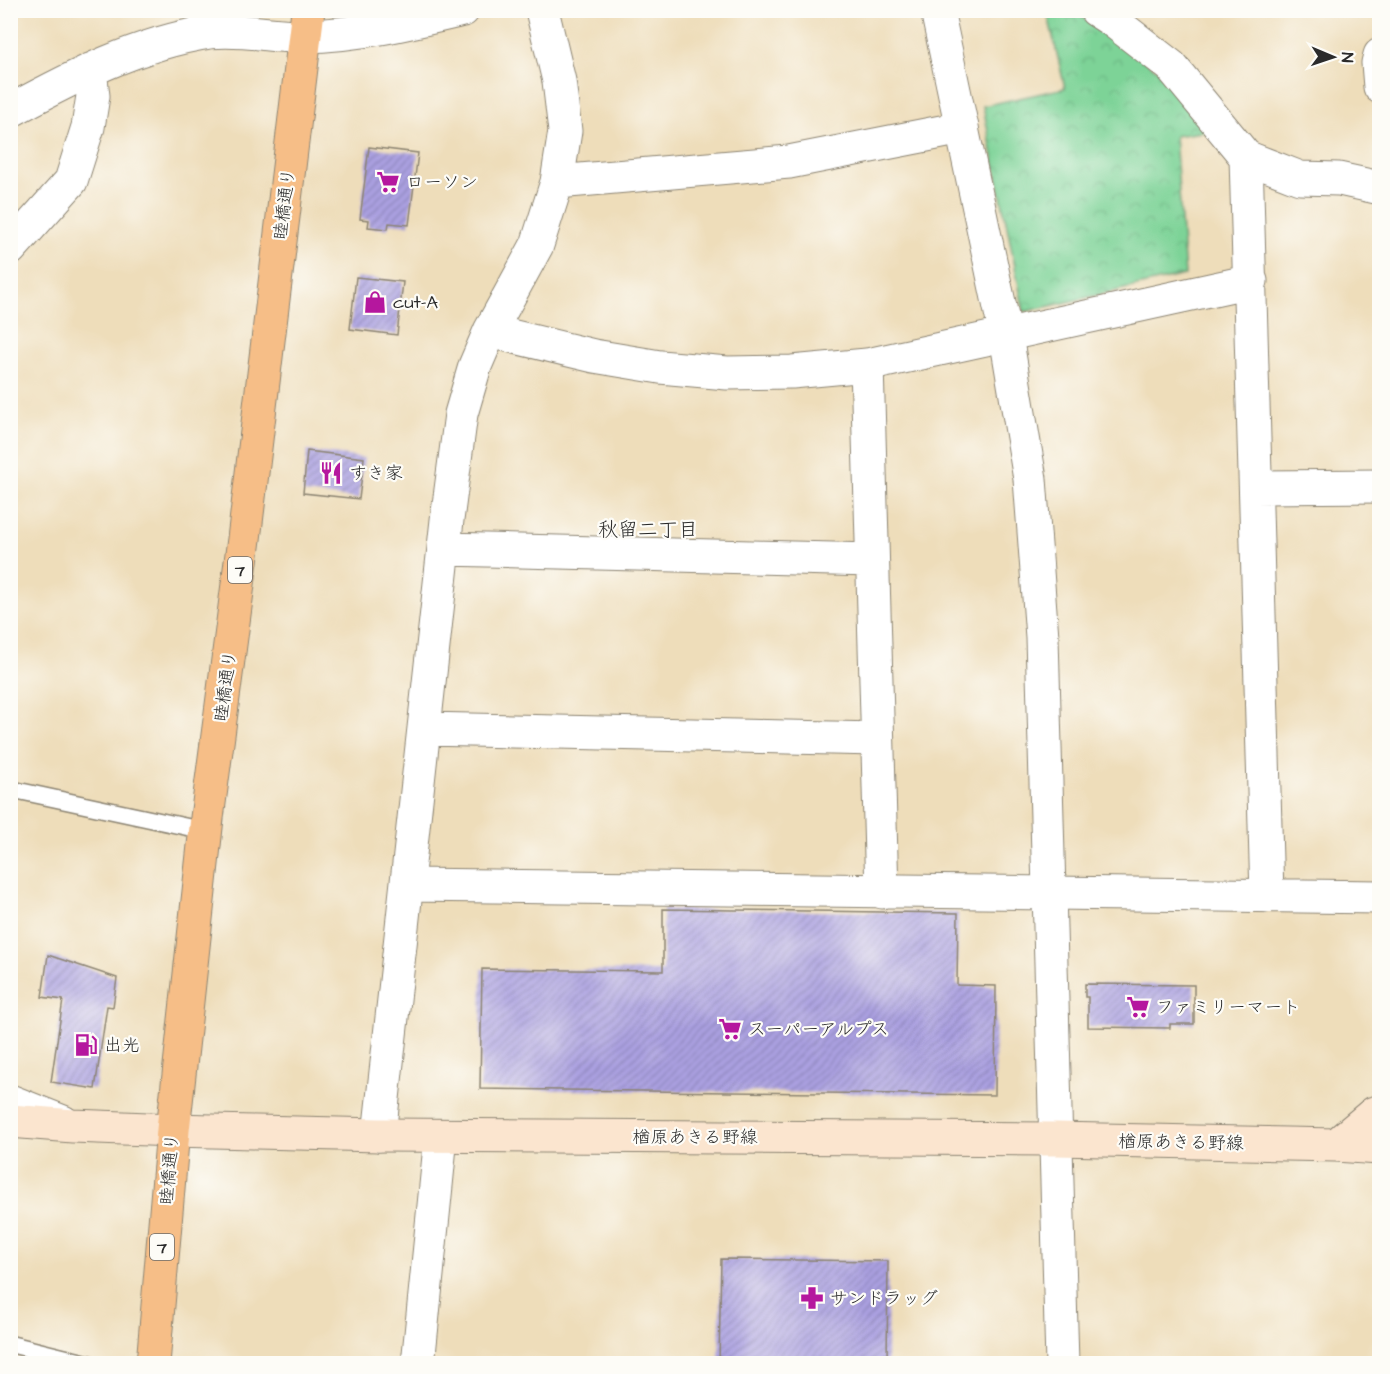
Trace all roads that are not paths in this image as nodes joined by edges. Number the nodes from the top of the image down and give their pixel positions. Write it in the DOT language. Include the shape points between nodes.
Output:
graph roads {
  1 [pos="463,10"];
  2 [pos="543,10"];
  3 [pos="937,10"];
  4 [pos="1096,10"];
  5 [pos="307,23"];
  6 [pos="1380,55"];
  7 [pos="90,70"];
  8 [pos="1380,87"];
  9 [pos="19,102"];
  10 [pos="962,128"];
  11 [pos="1246,157"];
  12 [pos="557,182"];
  13 [pos="1380,188"];
  14 [pos="10,249"];
  15 [pos="1251,281"];
  16 [pos="490,331"];
  17 [pos="1006,336"];
  18 [pos="867,365"];
  19 [pos="1380,486"];
  20 [pos="1256,487"];
  21 [pos="444,549"];
  22 [pos="872,560"];
  23 [pos="424,729"];
  24 [pos="877,739"];
  25 [pos="10,789"];
  26 [pos="206,831"];
  27 [pos="407,885"];
  28 [pos="882,892"];
  29 [pos="1049,894"];
  30 [pos="1268,896"];
  31 [pos="1380,897"];
  32 [pos="10,1101"];
  33 [pos="1380,1112"];
  34 [pos="10,1121"];
  35 [pos="74,1126"];
  36 [pos="173,1130"];
  37 [pos="379,1135"];
  38 [pos="441,1136"];
  39 [pos="1056,1139"];
  40 [pos="1336,1145"];
  41 [pos="1380,1148"];
  42 [pos="10,1344"];
  43 [pos="91,1364"];
  44 [pos="153,1364"];
  45 [pos="418,1364"];
  46 [pos="1062,1364"];
  1 -- 5 [label="street" via="380,28"];
  2 -- 12 [label="street" via="560,81 564,131"];
  3 -- 10 [label="street"];
  4 -- 11 [label="street" via="1171,66"];
  5 -- 7 [label="street" via="211,32 162,42"];
  5 -- 26 [label="main road, 睦橋通り / 7"];
  6 -- 8 [label="street"];
  7 -- 9 [label="street"];
  7 -- 14 [label="street" via="93,96 88,127 71,181"];
  10 -- 12 [label="street" via="789,162"];
  10 -- 17 [label="street"];
  11 -- 13 [label="street" via="1300,178 1339,179"];
  11 -- 15 [label="street"];
  12 -- 16 [label="street" via="537,245"];
  15 -- 17 [label="street"];
  15 -- 20 [label="street"];
  16 -- 18 [label="street" via="660,367 792,372"];
  16 -- 21 [label="street" via="461,414"];
  17 -- 18 [label="street"];
  17 -- 29 [label="street" via="1030,479 1042,637"];
  18 -- 22 [label="street"];
  19 -- 20 [label="street"];
  20 -- 30 [label="street"];
  21 -- 22 [label="street"];
  21 -- 23 [label="street"];
  22 -- 24 [label="street"];
  23 -- 24 [label="street"];
  23 -- 27 [label="street"];
  24 -- 28 [label="street"];
  25 -- 26 [label="lane"];
  26 -- 36 [label="main road, 睦橋通り / 7"];
  27 -- 28 [label="street"];
  27 -- 37 [label="street"];
  28 -- 29 [label="street"];
  29 -- 30 [label="street"];
  29 -- 39 [label="street"];
  30 -- 31 [label="street"];
  32 -- 35 [label="street"];
  33 -- 40 [label="main road"];
  34 -- 35 [label="main road, 楢原あきる野線"];
  35 -- 36 [label="main road, 楢原あきる野線"];
  36 -- 37 [label="main road, 楢原あきる野線"];
  36 -- 44 [label="main road, 睦橋通り / 7"];
  37 -- 38 [label="main road, 楢原あきる野線"];
  38 -- 39 [label="main road, 楢原あきる野線"];
  38 -- 45 [label="street"];
  39 -- 40 [label="main road, 楢原あきる野線"];
  39 -- 46 [label="street"];
  40 -- 41 [label="main road, 楢原あきる野線"];
  42 -- 43 [label="lane"];
}
